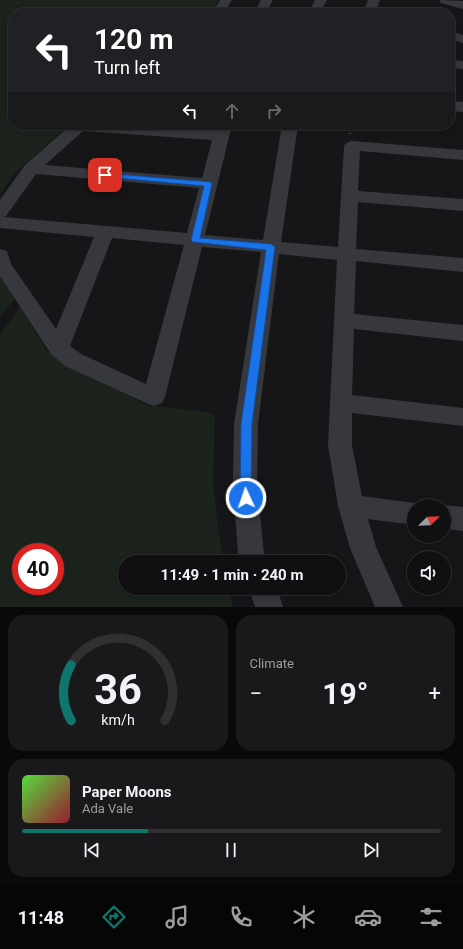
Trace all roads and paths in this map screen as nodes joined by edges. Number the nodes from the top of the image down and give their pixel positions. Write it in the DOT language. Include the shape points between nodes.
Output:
graph roads {
  1 [pos="445,0"];
  2 [pos="463,5"];
  3 [pos="75,130"];
  4 [pos="223,130"];
  5 [pos="289,130"];
  6 [pos="463,155"];
  7 [pos="32,169"];
  8 [pos="208,184"];
  9 [pos="350,196"];
  10 [pos="463,205"];
  11 [pos="0,212"];
  12 [pos="0,222"];
  13 [pos="105,232"];
  14 [pos="196,240"];
  15 [pos="271,247"];
  16 [pos="347,254"];
  17 [pos="0,255"];
  18 [pos="463,265"];
  19 [pos="345,322"];
  20 [pos="463,333"];
  21 [pos="58,348"];
  22 [pos="341,403"];
  23 [pos="463,417"];
  24 [pos="351,506"];
  25 [pos="407,513"];
  26 [pos="451,518"];
  27 [pos="463,519"];
  28 [pos="251,555"];
  29 [pos="265,595"];
  30 [pos="269,607"];
  31 [pos="389,607"];
  1 -- 2 [label="street"];
  3 -- 7 [label="street"];
  4 -- 8 [label="street"];
  5 -- 15 [label="street"];
  6 -- 9 [label="street" via="352,146"];
  7 -- 8 [label="street"];
  7 -- 11 [label="street"];
  8 -- 14 [label="street"];
  9 -- 10 [label="street"];
  9 -- 16 [label="street"];
  12 -- 13 [label="street"];
  13 -- 14 [label="street"];
  13 -- 21 [label="street"];
  14 -- 15 [label="street"];
  14 -- 21 [label="street" via="154,397 73,360"];
  15 -- 16 [label="street"];
  15 -- 28 [label="street" via="246,424 245,484"];
  16 -- 18 [label="street"];
  16 -- 19 [label="street"];
  17 -- 21 [label="street" via="2,264"];
  19 -- 20 [label="street"];
  19 -- 22 [label="street"];
  22 -- 23 [label="street"];
  22 -- 24 [label="street" via="340,445"];
  24 -- 25 [label="street"];
  24 -- 31 [label="street" via="363,548"];
  26 -- 27 [label="street"];
  29 -- 30 [label="street"];
}
